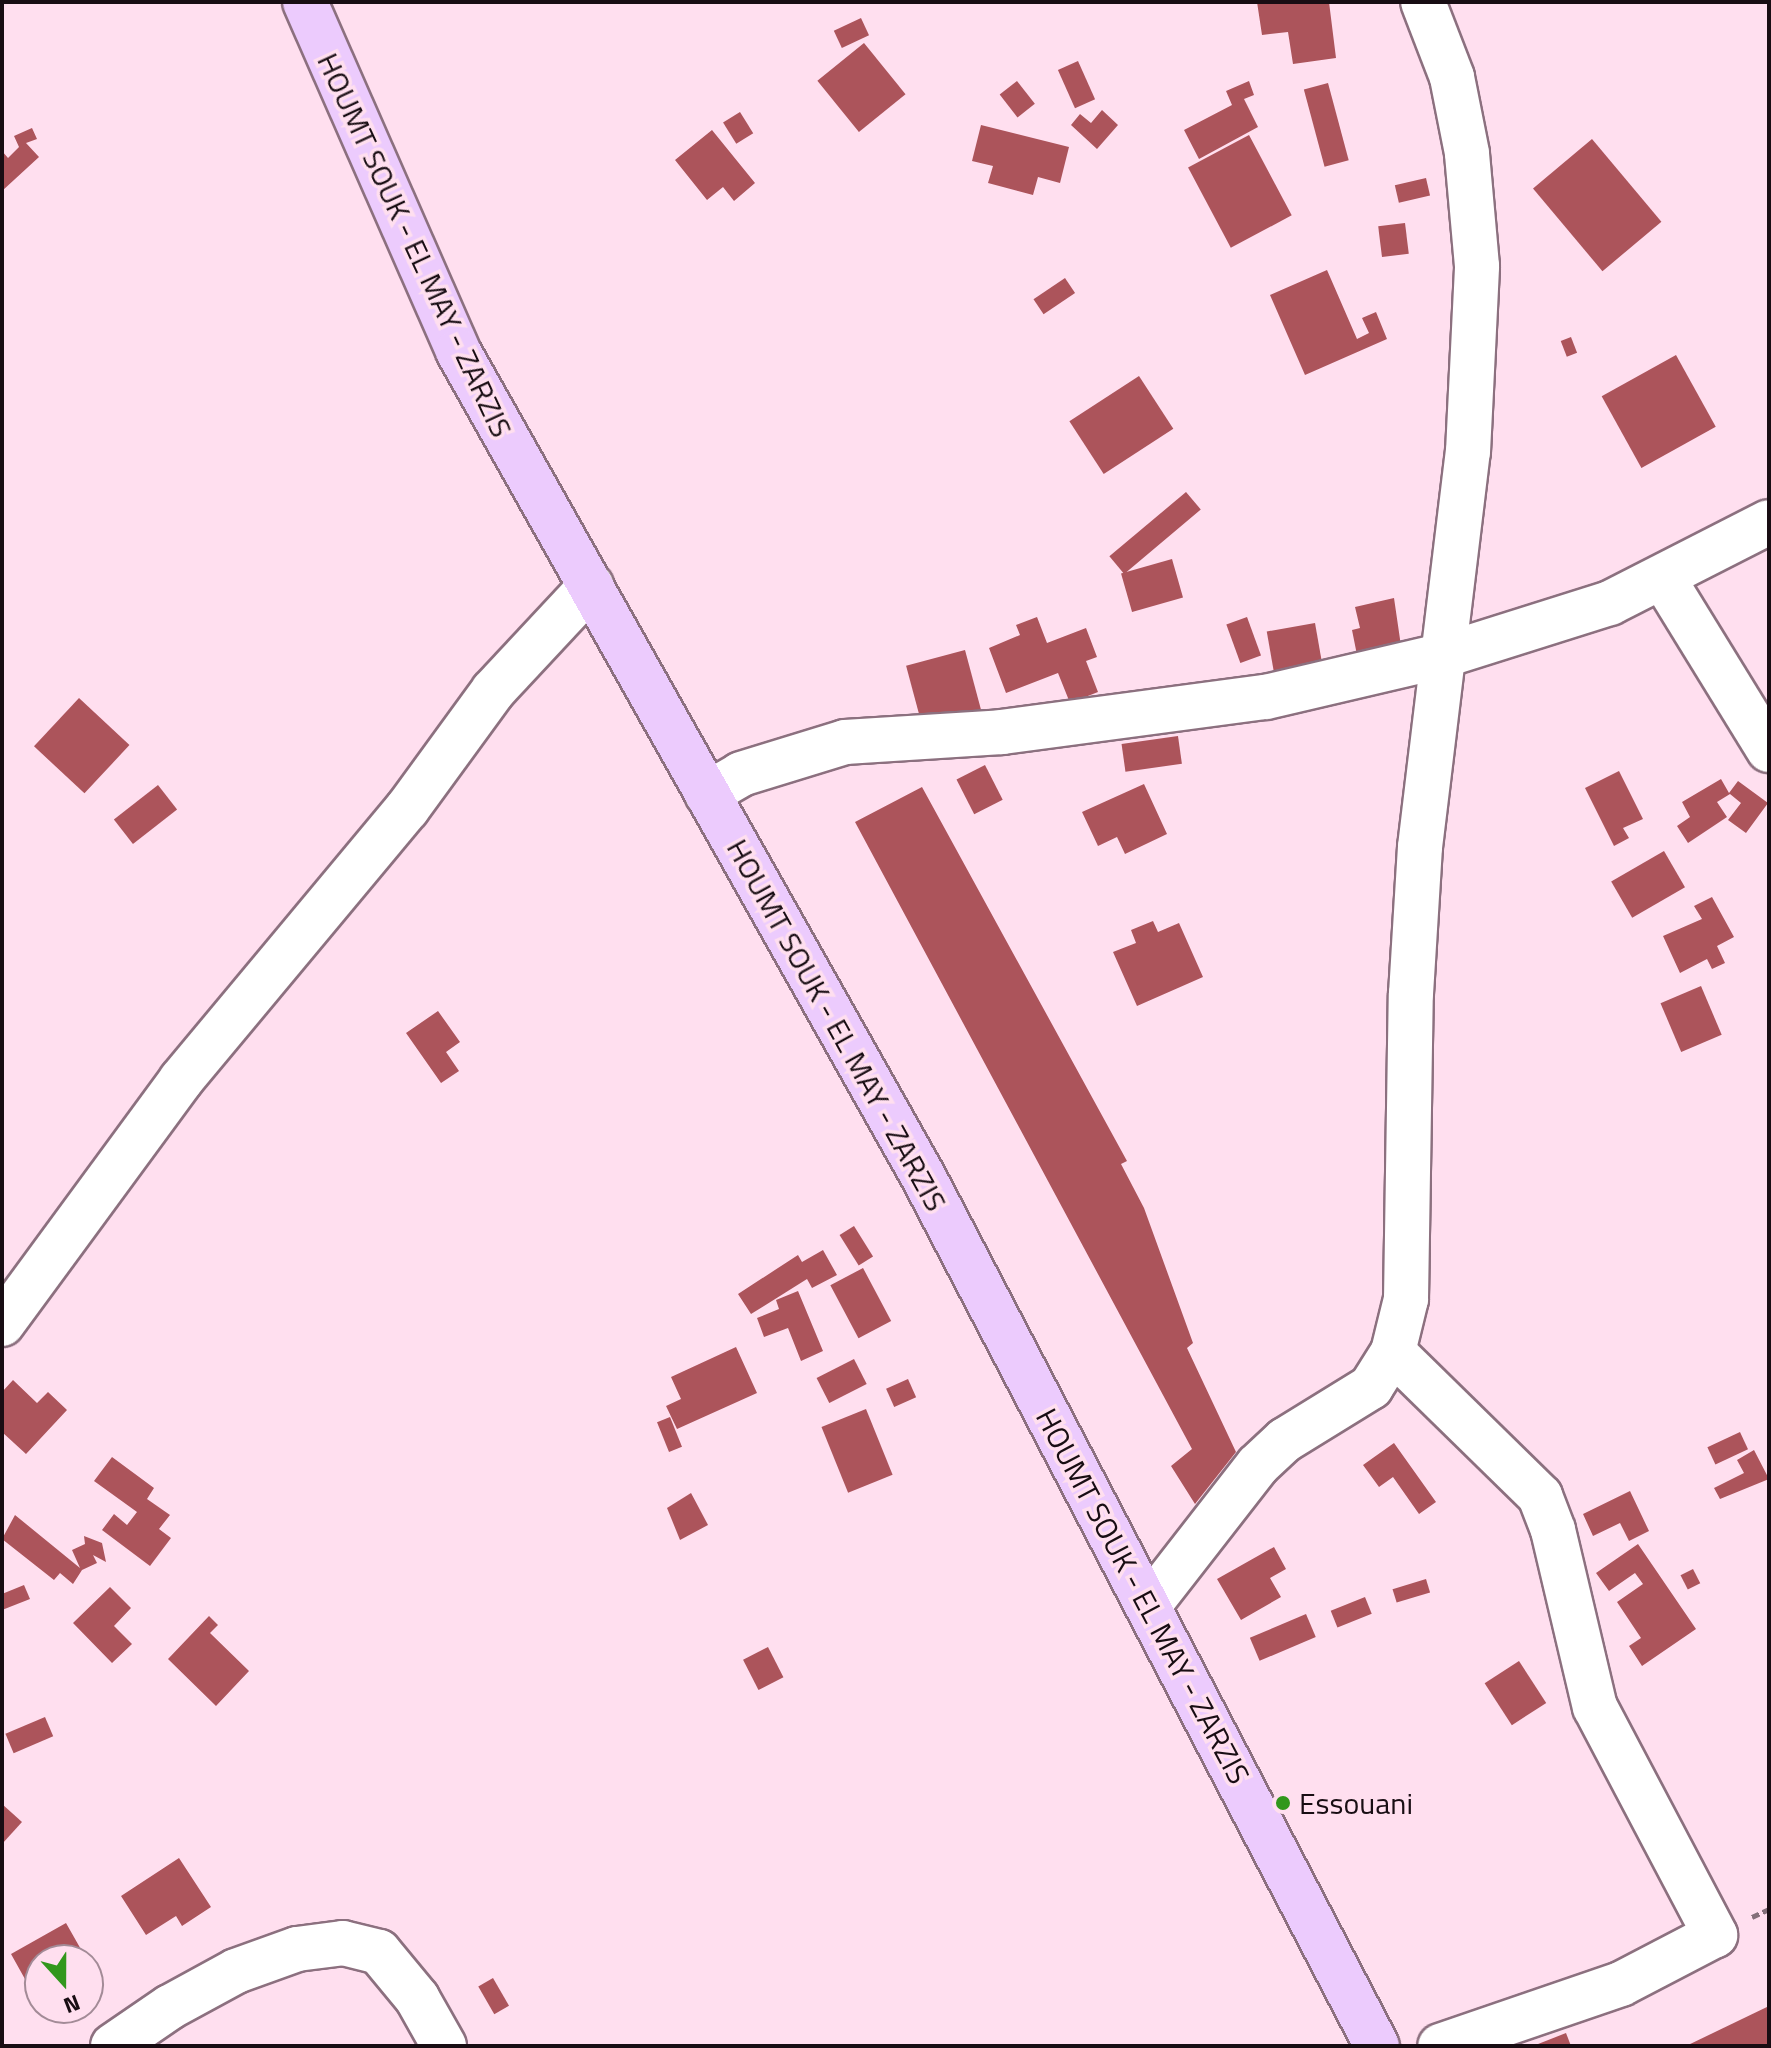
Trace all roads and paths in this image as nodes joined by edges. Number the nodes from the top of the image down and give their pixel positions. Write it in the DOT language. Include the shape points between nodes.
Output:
graph roads {
  1 [pos="305,2"];
  2 [pos="1423,2"];
  3 [pos="1769,522"];
  4 [pos="1663,578"];
  5 [pos="591,586"];
  6 [pos="1445,655"];
  7 [pos="1769,750"];
  8 [pos="707,794"];
  9 [pos="2,1324"];
  10 [pos="1393,1352"];
  11 [pos="1149,1605"];
  12 [pos="113,2046"];
  13 [pos="444,2046"];
  14 [pos="1377,2046"];
  15 [pos="1440,2046"];
  1 -- 5 [label="main road, HOUMT SOUK - EL MAY - ZARZIS" via="458,351"];
  2 -- 6 [label="street" via="1452,77 1467,153 1477,266 1468,452"];
  3 -- 4 [label="street"];
  4 -- 6 [label="street" via="1610,603"];
  4 -- 7 [label="street"];
  5 -- 8 [label="main road, HOUMT SOUK - EL MAY - ZARZIS"];
  5 -- 9 [label="street" via="493,691 407,809 181,1080"];
  6 -- 8 [label="street" via="1266,697 1002,732 845,742 741,774"];
  6 -- 10 [label="street" via="1420,847 1406,1299"];
  8 -- 11 [label="main road, HOUMT SOUK - EL MAY - ZARZIS" via="924,1178"];
  10 -- 11 [label="street" via="1371,1387 1285,1440 1258,1465"];
  10 -- 15 [label="street" via="1540,1496 1553,1530 1595,1707 1715,1935 1621,1984"];
  11 -- 14 [label="main road, HOUMT SOUK - EL MAY - ZARZIS"];
  12 -- 13 [label="street" via="236,1971 297,1949 343,1943 379,1952 417,1998"];
}
